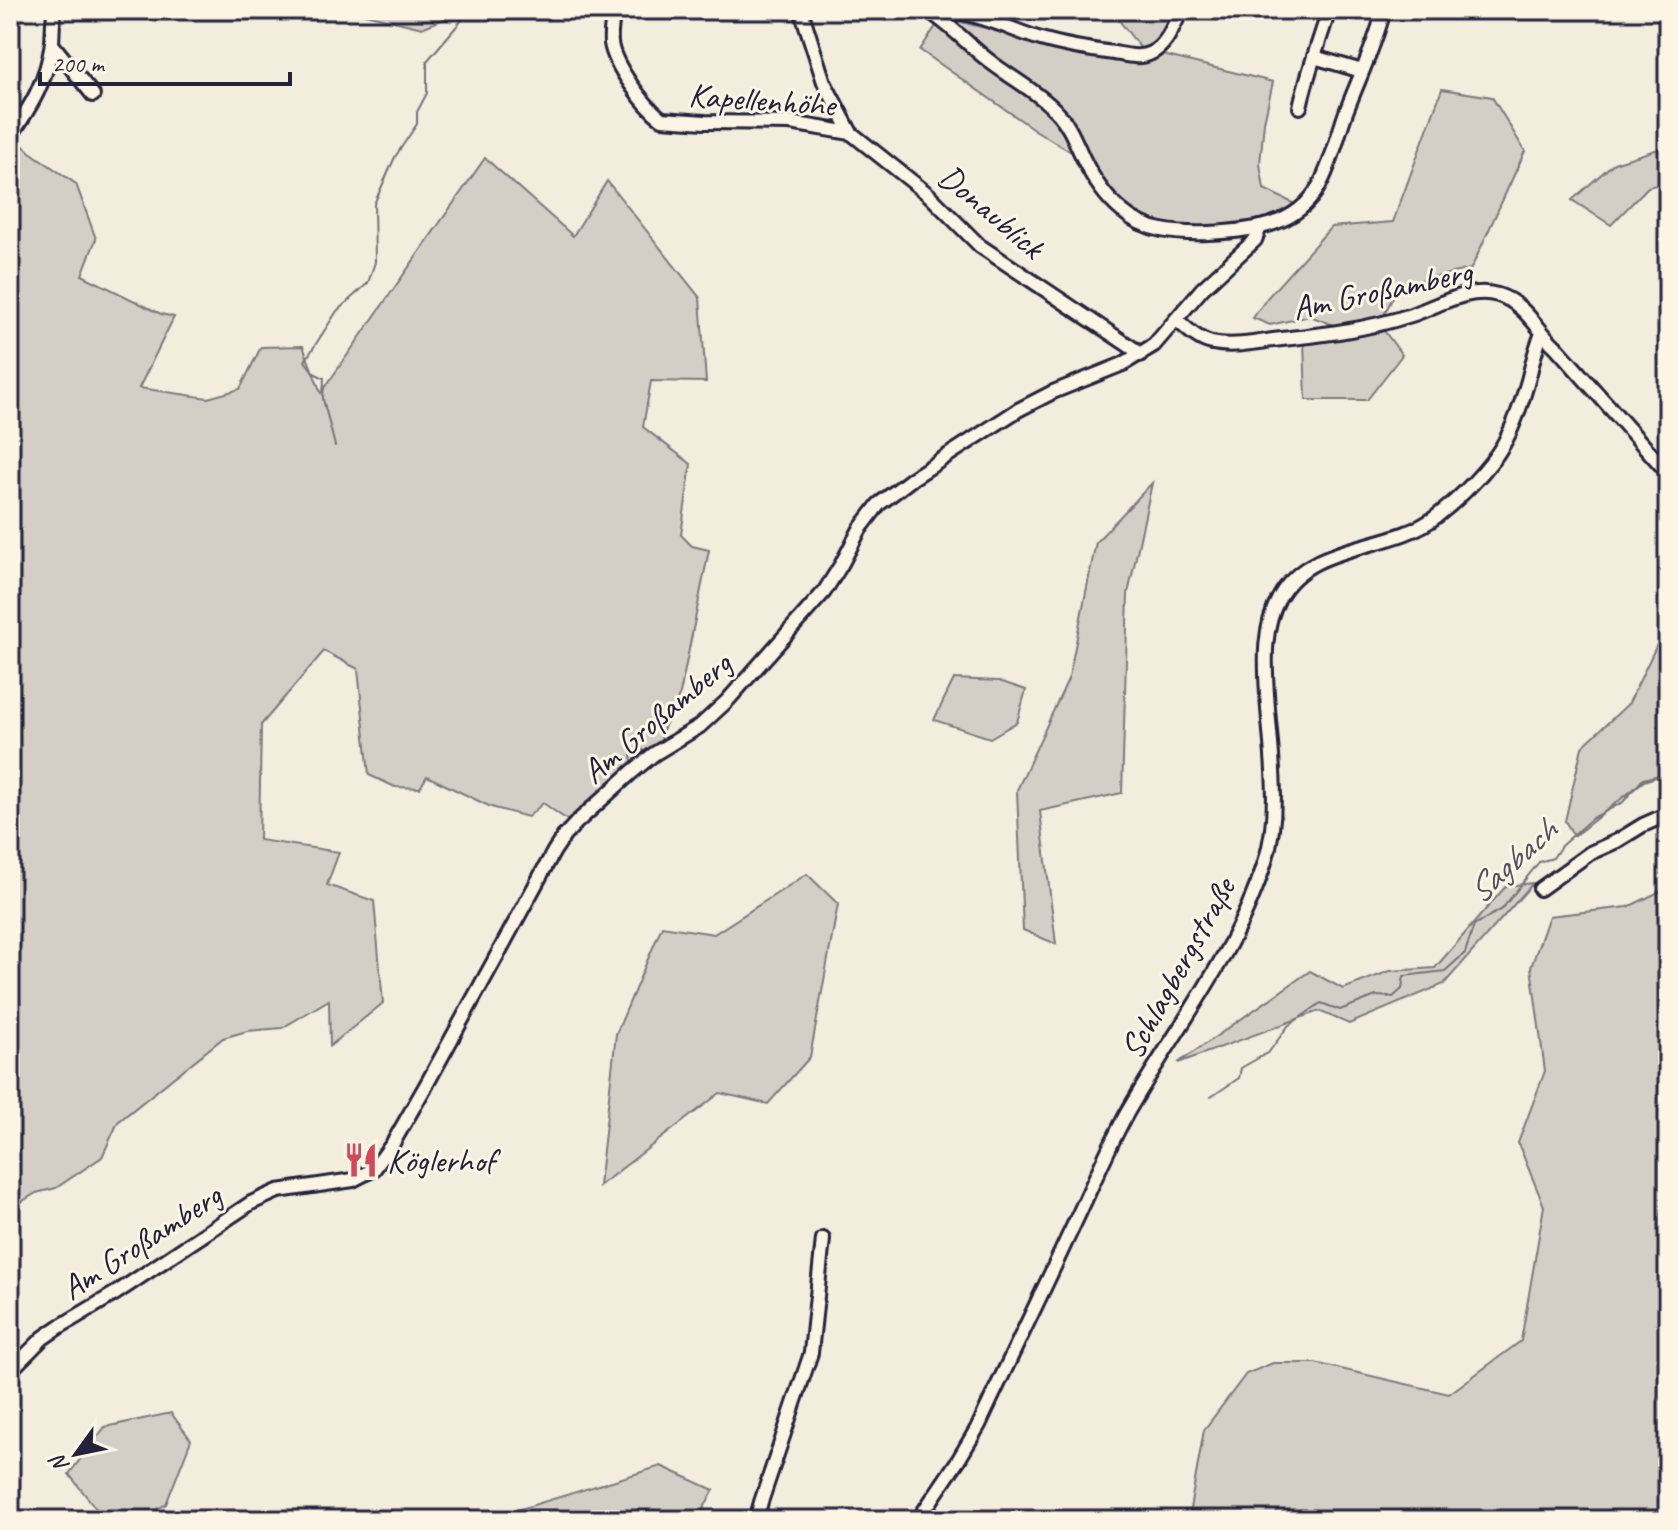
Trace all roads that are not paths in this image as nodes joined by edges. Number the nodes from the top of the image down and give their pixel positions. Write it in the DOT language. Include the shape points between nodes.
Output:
graph roads {
  1 [pos="55,10"];
  2 [pos="614,10"];
  3 [pos="801,10"];
  4 [pos="1329,10"];
  5 [pos="1384,10"];
  6 [pos="930,12"];
  7 [pos="1180,13"];
  8 [pos="52,44"];
  9 [pos="1314,57"];
  10 [pos="1362,71"];
  11 [pos="93,95"];
  12 [pos="1300,107"];
  13 [pos="851,133"];
  14 [pos="10,137"];
  15 [pos="1260,227"];
  16 [pos="1177,320"];
  17 [pos="1542,334"];
  18 [pos="1140,355"];
  19 [pos="1668,473"];
  20 [pos="1668,814"];
  21 [pos="1540,889"];
  22 [pos="823,1239"];
  23 [pos="10,1371"];
  24 [pos="756,1520"];
  25 [pos="918,1520"];
  1 -- 8 [label="street"];
  2 -- 13 [label="street, Kapellenhöhe" via="614,54 662,119 790,123"];
  3 -- 13 [label="street, Kapellenhöhe" via="824,82"];
  4 -- 9 [label="street"];
  5 -- 10 [label="street"];
  6 -- 7 [label="street" via="962,13 1041,39 1137,56 1161,47"];
  6 -- 15 [label="street" via="1056,111 1097,182 1124,214 1171,232"];
  8 -- 11 [label="street"];
  8 -- 14 [label="street" via="38,93"];
  9 -- 10 [label="street"];
  9 -- 12 [label="street"];
  10 -- 15 [label="street" via="1320,186 1304,207"];
  13 -- 18 [label="street, Donaublick" via="929,195 980,246"];
  15 -- 16 [label="street, Am Großamberg" via="1255,240"];
  16 -- 17 [label="street, Am Großamberg" via="1214,344 1261,342 1379,325 1478,292 1512,300"];
  16 -- 18 [label="street, Am Großamberg"];
  17 -- 19 [label="street, Am Großamberg"];
  17 -- 25 [label="street, Schlagbergstraße" via="1508,435 1465,490 1418,528 1315,563 1294,578 1277,601 1266,655 1273,823 1260,877 1212,976 1116,1134 979,1425"];
  18 -- 23 [label="street, Am Großamberg" via="1018,410 879,504 824,592 727,701 700,726 644,762 564,836 374,1169 341,1182 278,1191 251,1203 43,1338"];
  20 -- 21 [label="street" via="1590,853"];
  22 -- 24 [label="street" via="811,1353"];
}
